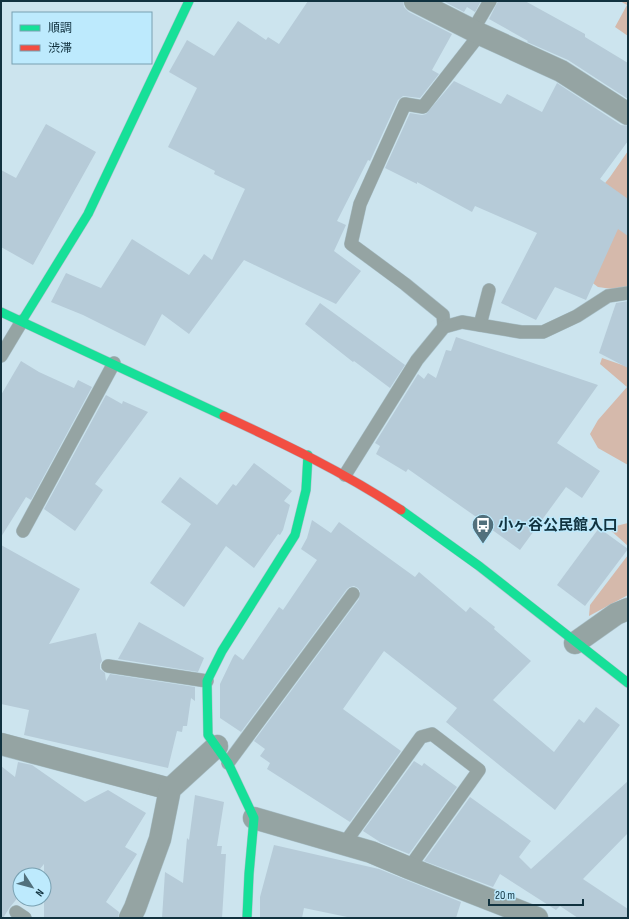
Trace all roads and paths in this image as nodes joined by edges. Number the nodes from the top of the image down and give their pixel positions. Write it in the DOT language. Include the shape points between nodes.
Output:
graph roads {
  1 [pos="189,1"];
  2 [pos="416,1"];
  3 [pos="490,1"];
  4 [pos="477,32"];
  5 [pos="628,114"];
  6 [pos="490,290"];
  7 [pos="628,293"];
  8 [pos="1,312"];
  9 [pos="22,321"];
  10 [pos="480,325"];
  11 [pos="444,327"];
  12 [pos="1,356"];
  13 [pos="114,364"];
  14 [pos="308,456"];
  15 [pos="345,475"];
  16 [pos="23,531"];
  17 [pos="353,594"];
  18 [pos="628,609"];
  19 [pos="575,643"];
  20 [pos="108,666"];
  21 [pos="207,681"];
  22 [pos="628,683"];
  23 [pos="1,744"];
  24 [pos="223,755"];
  25 [pos="170,789"];
  26 [pos="254,818"];
  27 [pos="344,844"];
  28 [pos="410,868"];
  29 [pos="130,918"];
  30 [pos="247,918"];
  31 [pos="537,918"];
  1 -- 9 [label="street" via="88,214"];
  2 -- 4 [label="street"];
  3 -- 4 [label="lane"];
  4 -- 5 [label="street" via="561,71"];
  4 -- 11 [label="lane" via="423,107 404,104 360,204 351,244 443,315"];
  6 -- 10 [label="lane"];
  7 -- 10 [label="lane" via="608,296 577,316 543,332 521,332"];
  8 -- 9 [label="street"];
  9 -- 12 [label="lane"];
  9 -- 13 [label="street"];
  10 -- 11 [label="lane" via="462,322"];
  11 -- 15 [label="lane" via="417,360"];
  13 -- 14 [label="street"];
  13 -- 16 [label="lane"];
  14 -- 15 [label="street"];
  14 -- 21 [label="street" via="306,490 295,535 222,651"];
  15 -- 19 [label="street" via="388,501 459,551"];
  17 -- 24 [label="lane"];
  18 -- 19 [label="street" via="616,614"];
  19 -- 22 [label="street"];
  20 -- 21 [label="lane"];
  21 -- 24 [label="street" via="208,735"];
  23 -- 25 [label="street"];
  24 -- 25 [label="street"];
  24 -- 26 [label="street"];
  25 -- 29 [label="street" via="160,840"];
  26 -- 27 [label="street"];
  26 -- 30 [label="street"];
  27 -- 28 [label="street"];
  27 -- 28 [label="lane" via="421,738 432,734 479,770"];
  28 -- 31 [label="street"];
}
